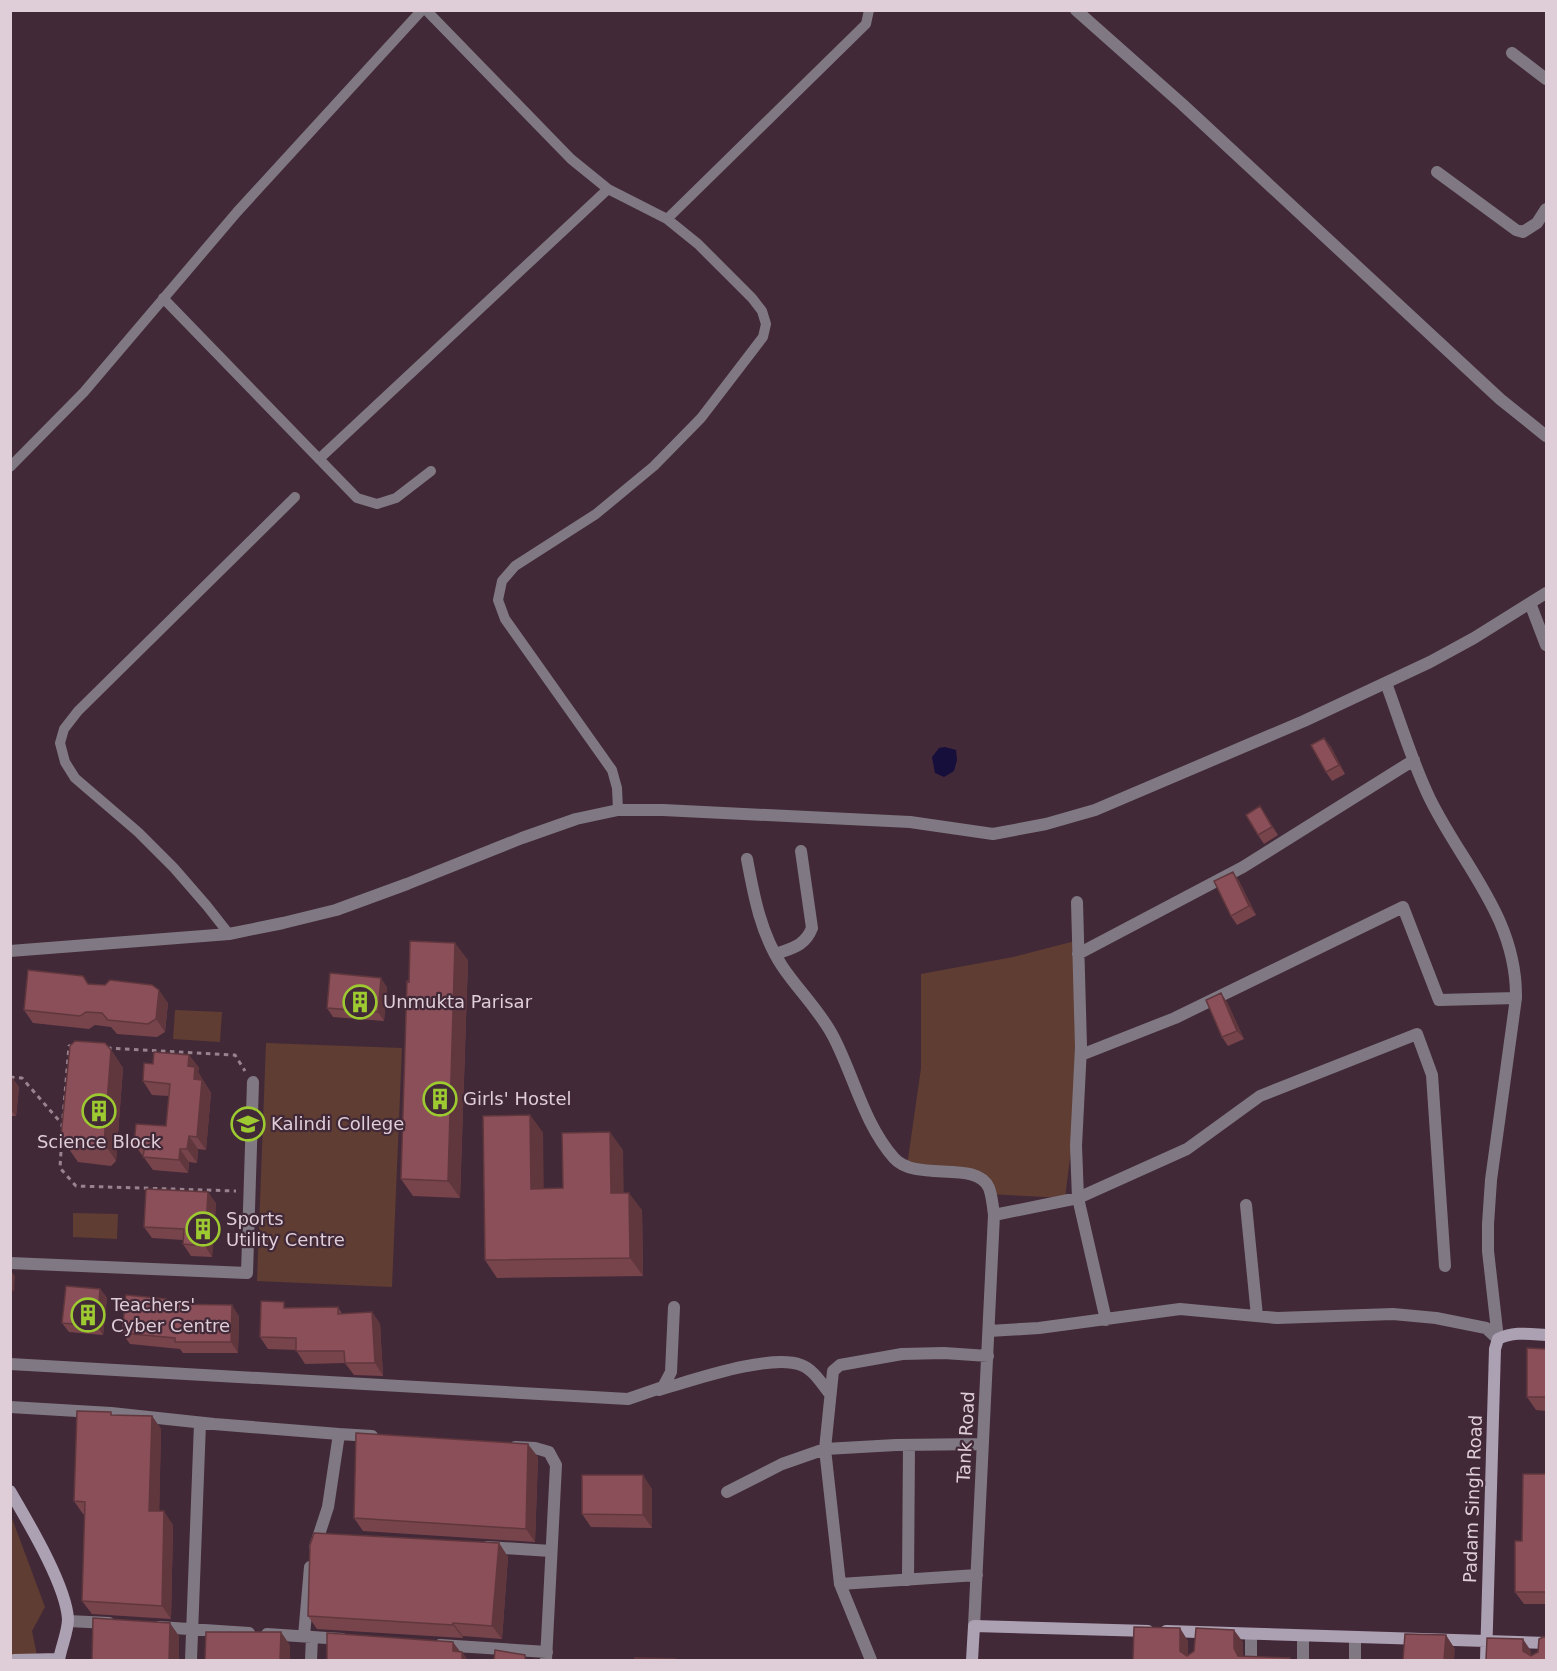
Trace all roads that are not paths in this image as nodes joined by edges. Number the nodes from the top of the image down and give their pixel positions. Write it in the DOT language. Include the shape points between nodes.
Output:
graph roads {
  1 [pos="422,10"];
  2 [pos="426,10"];
  3 [pos="869,10"];
  4 [pos="1076,10"];
  5 [pos="1512,53"];
  6 [pos="1546,79"];
  7 [pos="1437,172"];
  8 [pos="608,189"];
  9 [pos="1546,209"];
  10 [pos="668,219"];
  11 [pos="164,298"];
  12 [pos="1546,435"];
  13 [pos="319,459"];
  14 [pos="10,466"];
  15 [pos="431,471"];
  16 [pos="295,497"];
  17 [pos="1546,593"];
  18 [pos="1530,603"];
  19 [pos="1546,645"];
  20 [pos="1386,683"];
  21 [pos="1414,760"];
  22 [pos="618,810"];
  23 [pos="801,851"];
  24 [pos="747,859"];
  25 [pos="1077,902"];
  26 [pos="229,934"];
  27 [pos="10,951"];
  28 [pos="776,954"];
  29 [pos="1078,954"];
  30 [pos="1516,998"];
  31 [pos="1081,1055"];
  32 [pos="253,1082"];
  33 [pos="1078,1198"];
  34 [pos="1246,1205"];
  35 [pos="994,1215"];
  36 [pos="10,1263"];
  37 [pos="1445,1266"];
  38 [pos="674,1307"];
  39 [pos="1257,1316"];
  40 [pos="1106,1320"];
  41 [pos="989,1331"];
  42 [pos="1546,1335"];
  43 [pos="1498,1339"];
  44 [pos="988,1356"];
  45 [pos="10,1364"];
  46 [pos="649,1393"];
  47 [pos="830,1394"];
  48 [pos="10,1407"];
  49 [pos="200,1423"];
  50 [pos="339,1434"];
  51 [pos="388,1438"];
  52 [pos="983,1444"];
  53 [pos="909,1445"];
  54 [pos="501,1446"];
  55 [pos="825,1449"];
  56 [pos="10,1491"];
  57 [pos="727,1492"];
  58 [pos="470,1546"];
  59 [pos="551,1551"];
  60 [pos="977,1575"];
  61 [pos="908,1580"];
  62 [pos="840,1584"];
  63 [pos="68,1621"];
  64 [pos="125,1624"];
  65 [pos="148,1626"];
  66 [pos="974,1626"];
  67 [pos="194,1629"];
  68 [pos="1251,1634"];
  69 [pos="1304,1636"];
  70 [pos="308,1637"];
  71 [pos="1355,1638"];
  72 [pos="359,1640"];
  73 [pos="1487,1641"];
  74 [pos="430,1645"];
  75 [pos="1542,1646"];
  76 [pos="547,1656"];
  77 [pos="14,1660"];
  78 [pos="59,1660"];
  79 [pos="191,1660"];
  80 [pos="311,1660"];
  81 [pos="871,1660"];
  82 [pos="972,1660"];
  83 [pos="1251,1660"];
  84 [pos="1303,1660"];
  85 [pos="1355,1660"];
  86 [pos="1486,1660"];
  1 -- 11 [label="lane" via="244,204"];
  2 -- 8 [label="lane" via="571,159"];
  3 -- 10 [label="lane" via="866,24"];
  4 -- 12 [label="street" via="1500,399"];
  5 -- 6 [label="street"];
  7 -- 9 [label="street" via="1516,230 1530,228"];
  8 -- 10 [label="lane"];
  8 -- 13 [label="lane"];
  10 -- 22 [label="lane" via="762,310 766,324 763,337 701,418 654,466 596,514 515,566 502,581 498,600 505,619 612,770"];
  11 -- 13 [label="lane"];
  11 -- 14 [label="lane" via="84,392"];
  13 -- 15 [label="lane" via="357,498 377,504 396,498"];
  16 -- 26 [label="lane" via="78,711 64,729 60,743 75,778 174,868"];
  17 -- 18 [label="street"];
  18 -- 19 [label="street"];
  18 -- 20 [label="street" via="1474,638"];
  20 -- 21 [label="street"];
  20 -- 22 [label="street" via="1095,810 1018,831 993,834 910,822"];
  21 -- 29 [label="street" via="1244,867"];
  21 -- 30 [label="street" via="1430,800 1495,909 1513,959"];
  22 -- 26 [label="street" via="576,819 522,838 336,910"];
  23 -- 28 [label="street" via="812,928 808,939"];
  24 -- 28 [label="street, Tank Road" via="755,902"];
  25 -- 29 [label="street"];
  26 -- 27 [label="street"];
  28 -- 35 [label="street, Tank Road" via="833,1036 881,1142 897,1161 919,1170 980,1177 989,1188"];
  29 -- 31 [label="street"];
  30 -- 31 [label="street" via="1439,1000 1403,907 1175,1018"];
  30 -- 43 [label="street" via="1488,1224"];
  31 -- 33 [label="street" via="1076,1146"];
  32 -- 36 [label="street" via="247,1273"];
  33 -- 35 [label="street"];
  33 -- 37 [label="street" via="1187,1149 1260,1096 1417,1034 1432,1075"];
  33 -- 40 [label="street"];
  34 -- 39 [label="street"];
  35 -- 41 [label="street, Tank Road"];
  38 -- 46 [label="street" via="671,1372 663,1387"];
  39 -- 40 [label="street" via="1180,1309"];
  39 -- 43 [label="street" via="1393,1314 1436,1318 1486,1328"];
  40 -- 41 [label="street"];
  41 -- 44 [label="street, Tank Road"];
  42 -- 43 [label="street" via="1515,1334"];
  43 -- 73 [label="street, Padam Singh Road"];
  44 -- 47 [label="street" via="902,1354 840,1365 833,1371"];
  44 -- 52 [label="street, Tank Road"];
  45 -- 46 [label="street" via="628,1399"];
  46 -- 47 [label="street" via="733,1369 792,1363 812,1372"];
  47 -- 55 [label="street"];
  48 -- 49 [label="street"];
  49 -- 50 [label="street"];
  49 -- 67 [label="street"];
  50 -- 51 [label="street"];
  50 -- 70 [label="street" via="324,1537 311,1557"];
  52 -- 53 [label="street"];
  52 -- 60 [label="street, Tank Road"];
  53 -- 55 [label="street"];
  53 -- 61 [label="street"];
  54 -- 59 [label="street" via="549,1452 556,1465"];
  55 -- 57 [label="street" via="782,1464"];
  55 -- 62 [label="street"];
  56 -- 63 [label="street" via="57,1580"];
  58 -- 59 [label="street"];
  59 -- 76 [label="street"];
  60 -- 61 [label="street"];
  60 -- 66 [label="street, Tank Road"];
  61 -- 62 [label="street"];
  62 -- 81 [label="street"];
  63 -- 64 [label="street"];
  63 -- 78 [label="street"];
  65 -- 67 [label="street"];
  66 -- 68 [label="street" via="1197,1637"];
  66 -- 82 [label="street, Tank Road"];
  67 -- 70 [label="street"];
  67 -- 79 [label="street"];
  68 -- 69 [label="street"];
  68 -- 83 [label="street"];
  69 -- 71 [label="street"];
  69 -- 84 [label="street"];
  70 -- 72 [label="street"];
  70 -- 80 [label="street"];
  71 -- 73 [label="street" via="1405,1644"];
  71 -- 85 [label="street"];
  73 -- 75 [label="street"];
  73 -- 86 [label="street, Padam Singh Road"];
  74 -- 76 [label="street"];
  77 -- 78 [label="street"];
}
